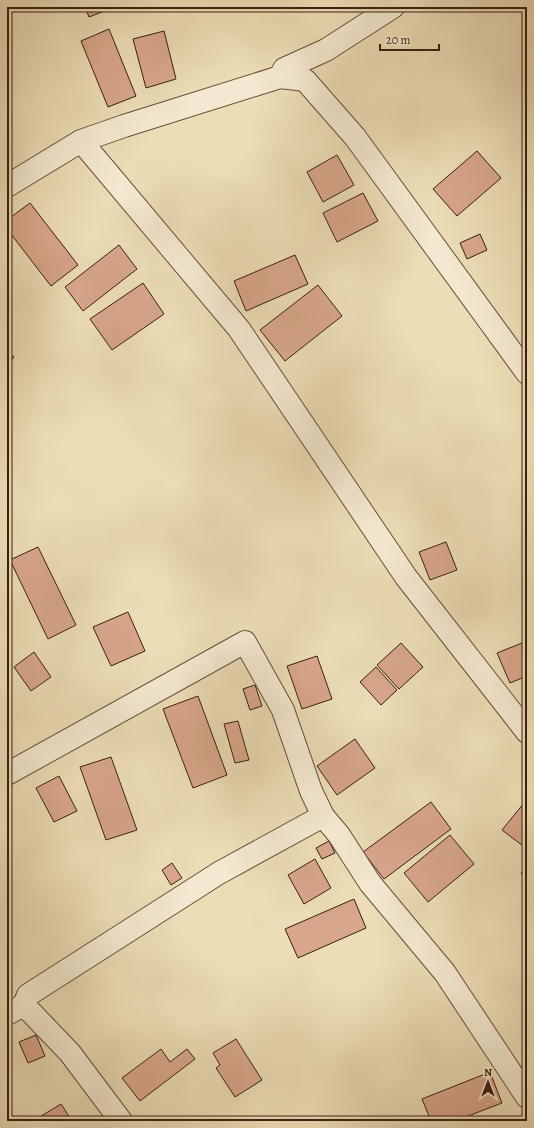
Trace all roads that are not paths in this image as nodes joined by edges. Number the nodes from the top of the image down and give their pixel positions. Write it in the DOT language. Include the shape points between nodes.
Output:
graph roads {
  1 [pos="393,7"];
  2 [pos="280,77"];
  3 [pos="81,141"];
  4 [pos="7,186"];
  5 [pos="527,373"];
  6 [pos="527,732"];
  7 [pos="7,774"];
  8 [pos="324,816"];
  9 [pos="16,1010"];
  10 [pos="527,1097"];
  11 [pos="120,1121"];
  1 -- 2 [label="street" via="326,50 284,69"];
  2 -- 3 [label="street"];
  2 -- 5 [label="street" via="305,80 355,137"];
  3 -- 4 [label="street"];
  3 -- 6 [label="street" via="239,330 406,577"];
  7 -- 8 [label="street" via="245,642 283,710 311,791"];
  8 -- 9 [label="street" via="219,873 28,995"];
  8 -- 10 [label="street" via="370,882 445,973"];
  9 -- 11 [label="street" via="70,1052"];
}
